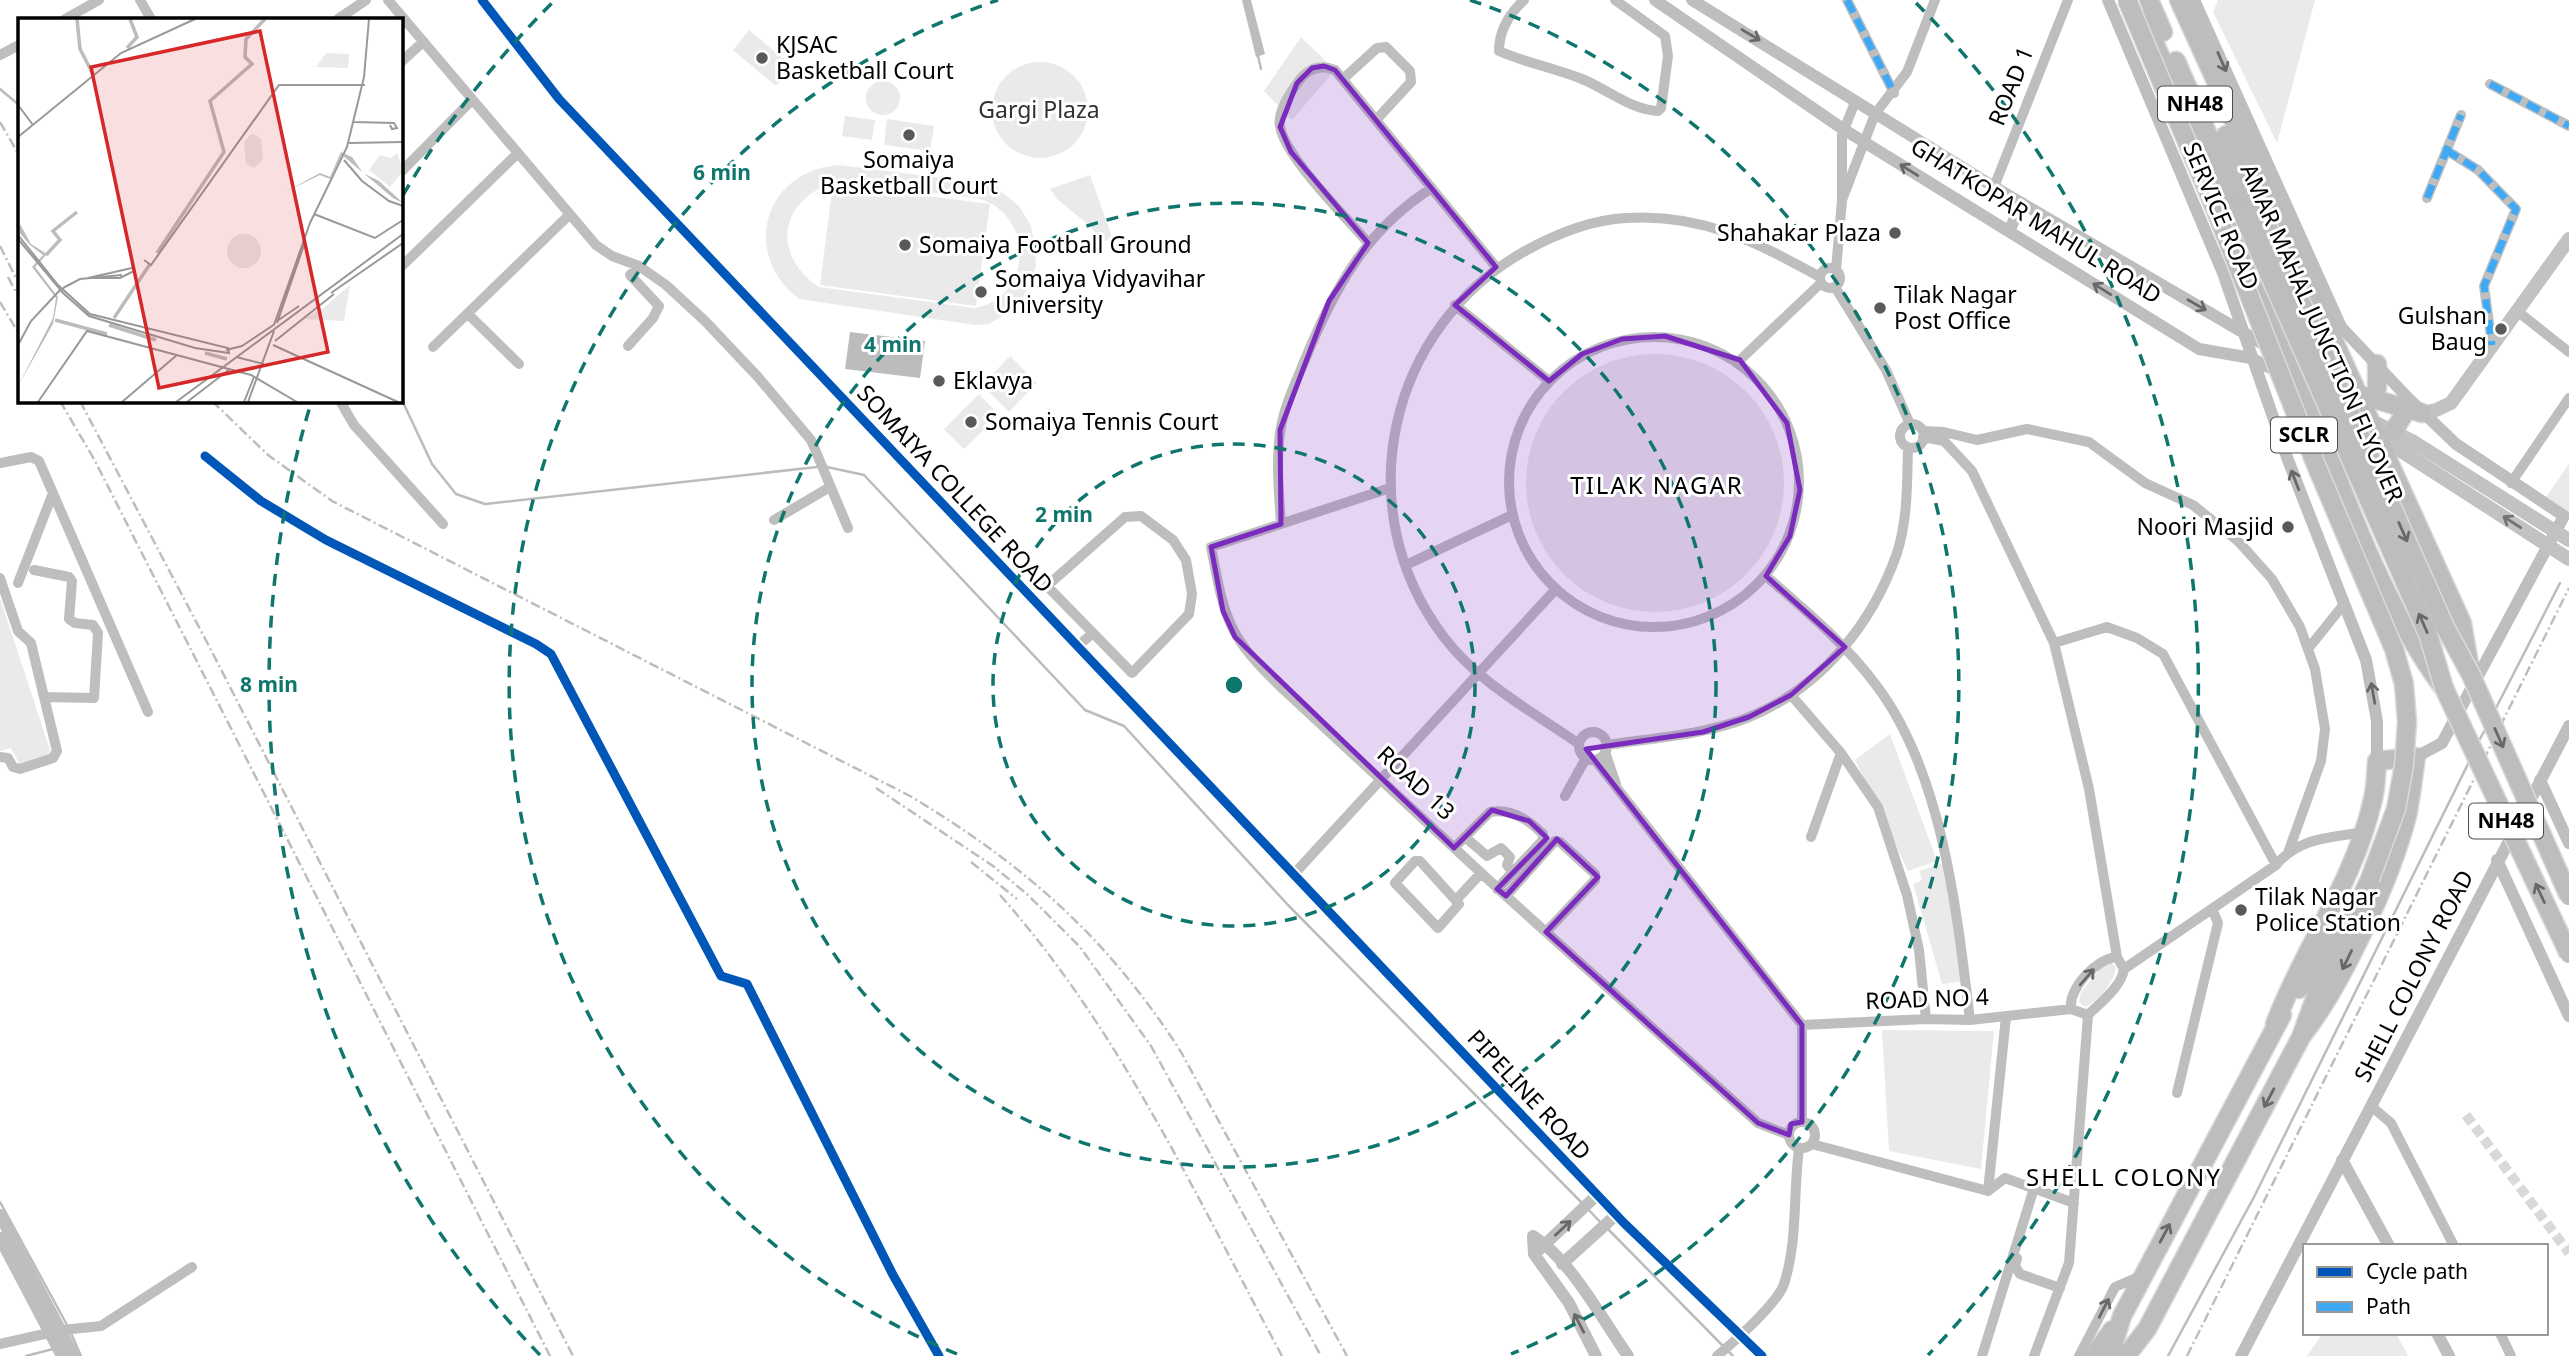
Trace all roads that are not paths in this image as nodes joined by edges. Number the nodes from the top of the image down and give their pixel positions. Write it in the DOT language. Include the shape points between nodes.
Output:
graph roads {
  1 [pos="99,0"];
  2 [pos="140,0"];
  3 [pos="366,0"];
  4 [pos="388,0"];
  5 [pos="482,0"];
  6 [pos="1524,0"];
  7 [pos="1615,0"];
  8 [pos="1655,0"];
  9 [pos="1692,0"];
  10 [pos="1847,0"];
  11 [pos="1934,0"];
  12 [pos="2068,0"];
  13 [pos="2108,0"];
  14 [pos="2118,0"];
  15 [pos="2127,0"];
  16 [pos="2136,0"];
  17 [pos="2149,0"];
  18 [pos="2167,0"];
  19 [pos="2179,0"];
  20 [pos="2194,0"];
  21 [pos="67,18"];
  22 [pos="150,18"];
  23 [pos="339,18"];
  24 [pos="423,42"];
  25 [pos="18,46"];
  26 [pos="0,55"];
  27 [pos="402,61"];
  28 [pos="1343,79"];
  29 [pos="2490,84"];
  30 [pos="1895,93"];
  31 [pos="472,100"];
  32 [pos="1855,102"];
  33 [pos="1875,114"];
  34 [pos="2461,115"];
  35 [pos="1376,120"];
  36 [pos="2569,126"];
  37 [pos="1843,129"];
  38 [pos="1864,142"];
  39 [pos="2446,150"];
  40 [pos="517,154"];
  41 [pos="402,171"];
  42 [pos="1994,187"];
  43 [pos="1432,188"];
  44 [pos="2427,198"];
  45 [pos="1842,201"];
  46 [pos="2022,204"];
  47 [pos="2248,205"];
  48 [pos="568,216"];
  49 [pos="2008,231"];
  50 [pos="2569,239"];
  51 [pos="1368,243"];
  52 [pos="402,266"];
  53 [pos="639,266"];
  54 [pos="1496,267"];
  55 [pos="1836,270"];
  56 [pos="1820,280"];
  57 [pos="1835,287"];
  58 [pos="1455,305"];
  59 [pos="2517,311"];
  60 [pos="468,314"];
  61 [pos="2334,327"];
  62 [pos="2278,330"];
  63 [pos="2245,333"];
  64 [pos="2493,345"];
  65 [pos="628,346"];
  66 [pos="433,347"];
  67 [pos="2337,349"];
  68 [pos="2569,352"];
  69 [pos="2287,357"];
  70 [pos="2251,358"];
  71 [pos="1740,360"];
  72 [pos="519,364"];
  73 [pos="2377,364"];
  74 [pos="1549,381"];
  75 [pos="2301,384"];
  76 [pos="2354,387"];
  77 [pos="2377,388"];
  78 [pos="2569,398"];
  79 [pos="341,402"];
  80 [pos="2412,406"];
  81 [pos="1910,424"];
  82 [pos="2380,430"];
  83 [pos="1923,434"];
  84 [pos="1908,447"];
  85 [pos="2409,447"];
  86 [pos="205,456"];
  87 [pos="0,463"];
  88 [pos="829,483"];
  89 [pos="2511,483"];
  90 [pos="1390,488"];
  91 [pos="53,493"];
  92 [pos="1513,515"];
  93 [pos="2566,518"];
  94 [pos="774,520"];
  95 [pos="443,524"];
  96 [pos="1281,524"];
  97 [pos="848,528"];
  98 [pos="2569,540"];
  99 [pos="2569,559"];
  100 [pos="1406,565"];
  101 [pos="34,570"];
  102 [pos="1766,576"];
  103 [pos="0,578"];
  104 [pos="18,583"];
  105 [pos="1047,586"];
  106 [pos="1555,590"];
  107 [pos="1033,600"];
  108 [pos="2344,604"];
  109 [pos="1093,634"];
  110 [pos="2054,643"];
  111 [pos="1078,646"];
  112 [pos="1845,647"];
  113 [pos="2308,649"];
  114 [pos="1132,673"];
  115 [pos="1478,673"];
  116 [pos="2471,675"];
  117 [pos="1116,688"];
  118 [pos="2444,688"];
  119 [pos="1791,695"];
  120 [pos="44,698"];
  121 [pos="148,712"];
  122 [pos="2569,726"];
  123 [pos="1579,744"];
  124 [pos="1606,749"];
  125 [pos="1840,753"];
  126 [pos="0,757"];
  127 [pos="2416,757"];
  128 [pos="1590,759"];
  129 [pos="2377,761"];
  130 [pos="1381,779"];
  131 [pos="2540,780"];
  132 [pos="1616,784"];
  133 [pos="1565,796"];
  134 [pos="2364,832"];
  135 [pos="1465,837"];
  136 [pos="1811,837"];
  137 [pos="2569,843"];
  138 [pos="1454,848"];
  139 [pos="2289,850"];
  140 [pos="2497,860"];
  141 [pos="2276,865"];
  142 [pos="1513,872"];
  143 [pos="1481,873"];
  144 [pos="1294,874"];
  145 [pos="2364,877"];
  146 [pos="1501,892"];
  147 [pos="2569,896"];
  148 [pos="1456,900"];
  149 [pos="2212,909"];
  150 [pos="1546,932"];
  151 [pos="2569,954"];
  152 [pos="2117,957"];
  153 [pos="2124,969"];
  154 [pos="2071,1009"];
  155 [pos="2088,1015"];
  156 [pos="2569,1016"];
  157 [pos="2006,1017"];
  158 [pos="1926,1019"];
  159 [pos="1970,1020"];
  160 [pos="2275,1024"];
  161 [pos="1802,1026"];
  162 [pos="2301,1038"];
  163 [pos="2177,1093"];
  164 [pos="2371,1106"];
  165 [pos="1802,1122"];
  166 [pos="1789,1135"];
  167 [pos="1812,1144"];
  168 [pos="1799,1149"];
  169 [pos="2342,1160"];
  170 [pos="2035,1189"];
  171 [pos="1988,1191"];
  172 [pos="1589,1203"];
  173 [pos="2074,1203"];
  174 [pos="0,1215"];
  175 [pos="1607,1223"];
  176 [pos="0,1238"];
  177 [pos="1545,1244"];
  178 [pos="2388,1244"];
  179 [pos="2453,1244"];
  180 [pos="1534,1254"];
  181 [pos="1562,1264"];
  182 [pos="192,1267"];
  183 [pos="2143,1275"];
  184 [pos="2060,1288"];
  185 [pos="2122,1316"];
  186 [pos="2438,1335"];
  187 [pos="2501,1335"];
  188 [pos="1739,1338"];
  189 [pos="0,1344"];
  190 [pos="63,1345"];
  191 [pos="1719,1355"];
  192 [pos="939,1356"];
  193 [pos="1596,1356"];
  194 [pos="1628,1356"];
  195 [pos="1762,1356"];
  196 [pos="1982,1356"];
  197 [pos="2034,1356"];
  198 [pos="2078,1356"];
  199 [pos="2094,1356"];
  200 [pos="2110,1356"];
  201 [pos="2135,1356"];
  202 [pos="2241,1356"];
  203 [pos="2449,1356"];
  204 [pos="2511,1356"];
  1 -- 21 [label="street"];
  2 -- 22 [label="street"];
  3 -- 23 [label="street"];
  4 -- 24 [label="street"];
  5 -- 107 [label="street, SOMAIYA COLLEGE ROAD" via="559,99"];
  6 -- 7 [label="street" via="1511,13 1499,38 1499,51 1658,111 1668,56 1665,36"];
  8 -- 37 [label="street, GHATKOPAR MAHUL ROAD"];
  9 -- 32 [label="street, GHATKOPAR MAHUL ROAD, one-way"];
  10 -- 30 [label="street"];
  11 -- 30 [label="street"];
  12 -- 42 [label="street, ROAD 1"];
  13 -- 63 [label="street, SERVICE ROAD"];
  14 -- 145 [label="highway, SCLR" via="2208,216 2304,470 2383,653 2395,722 2392,763"];
  15 -- 145 [label="highway, SCLR, bridge" via="2394,649 2404,684 2407,722 2396,809"];
  16 -- 62 [label="highway"];
  17 -- 47 [label="highway, AMAR MAHAL JUNCTION FLYOVER / NH48"];
  18 -- 47 [label="highway, AMAR MAHAL JUNCTION FLYOVER / NH48"];
  19 -- 61 [label="highway"];
  20 -- 61 [label="street, one-way"];
  24 -- 27 [label="street"];
  24 -- 31 [label="street"];
  25 -- 26 [label="street"];
  28 -- 35 [label="street"];
  28 -- 35 [label="street" via="1377,48 1386,47 1410,71 1411,82"];
  28 -- 51 [label="street" via="1335,69 1324,66 1304,74 1281,113 1280,127 1291,152"];
  29 -- 36 [label="street"];
  30 -- 33 [label="street"];
  31 -- 40 [label="street"];
  31 -- 41 [label="street"];
  32 -- 33 [label="street, GHATKOPAR MAHUL ROAD"];
  32 -- 37 [label="street"];
  33 -- 38 [label="street"];
  33 -- 42 [label="street, GHATKOPAR MAHUL ROAD"];
  34 -- 39 [label="street"];
  35 -- 43 [label="street"];
  37 -- 38 [label="street, GHATKOPAR MAHUL ROAD"];
  37 -- 45 [label="street"];
  38 -- 45 [label="street"];
  49 -- 38 [label="street, GHATKOPAR MAHUL ROAD, one-way"];
  39 -- 44 [label="street"];
  39 -- 64 [label="street" via="2478,170 2516,209 2484,286"];
  40 -- 48 [label="street"];
  40 -- 52 [label="street"];
  42 -- 46 [label="street, GHATKOPAR MAHUL ROAD"];
  43 -- 51 [label="street" via="1408,203"];
  43 -- 54 [label="street"];
  45 -- 55 [label="street"];
  46 -- 49 [label="street"];
  46 -- 63 [label="street, GHATKOPAR MAHUL ROAD, one-way"];
  47 -- 116 [label="highway, AMAR MAHAL JUNCTION FLYOVER / NH48, one-way, bridge"];
  118 -- 47 [label="highway, AMAR MAHAL JUNCTION FLYOVER / NH48, one-way, bridge" via="2428,634"];
  48 -- 53 [label="street" via="596,245"];
  48 -- 60 [label="street"];
  70 -- 49 [label="street, GHATKOPAR MAHUL ROAD, one-way" via="2199,349"];
  50 -- 59 [label="main road"];
  51 -- 96 [label="street" via="1329,301 1280,430"];
  53 -- 65 [label="street" via="630,275 659,306"];
  53 -- 88 [label="street" via="705,321 749,368 811,440"];
  54 -- 56 [label="street" via="1557,233 1625,218 1696,221 1763,246"];
  54 -- 58 [label="street"];
  55 -- 56 [label="street" via="1824,269"];
  55 -- 57 [label="street" via="1840,279"];
  56 -- 57 [label="street" via="1825,287"];
  56 -- 71 [label="street"];
  57 -- 81 [label="street" via="1886,370"];
  58 -- 74 [label="street"];
  58 -- 90 [label="street" via="1426,345 1405,390 1393,439"];
  59 -- 64 [label="main road"];
  59 -- 68 [label="street"];
  60 -- 66 [label="street"];
  60 -- 72 [label="street"];
  61 -- 62 [label="street"];
  61 -- 67 [label="highway"];
  61 -- 73 [label="street"];
  62 -- 63 [label="street"];
  62 -- 69 [label="highway"];
  63 -- 69 [label="street, GHATKOPAR MAHUL ROAD"];
  63 -- 70 [label="street, SERVICE ROAD"];
  64 -- 80 [label="main road" via="2451,402 2436,410"];
  67 -- 69 [label="street"];
  67 -- 76 [label="highway"];
  69 -- 70 [label="street"];
  69 -- 75 [label="highway"];
  69 -- 82 [label="main road, GHATKOPAR MAHUL ROAD"];
  70 -- 75 [label="street, GHATKOPAR MAHUL ROAD"];
  108 -- 70 [label="street, SERVICE ROAD, one-way"];
  71 -- 74 [label="street" via="1706,345 1665,336 1622,339 1582,354"];
  71 -- 102 [label="street" via="1776,400 1795,443 1800,490 1790,536"];
  73 -- 77 [label="highway"];
  73 -- 80 [label="street"];
  74 -- 92 [label="street" via="1523,419 1509,463"];
  75 -- 82 [label="main road, GHATKOPAR MAHUL ROAD"];
  75 -- 118 [label="highway" via="2413,646"];
  76 -- 77 [label="highway"];
  76 -- 80 [label="highway"];
  76 -- 82 [label="highway"];
  77 -- 80 [label="highway"];
  78 -- 89 [label="street"];
  79 -- 95 [label="street" via="354,425"];
  80 -- 82 [label="highway"];
  80 -- 89 [label="street"];
  81 -- 83 [label="street"];
  81 -- 84 [label="street" via="1900,435"];
  82 -- 85 [label="main road, GHATKOPAR MAHUL ROAD"];
  82 -- 116 [label="highway" via="2389,462 2462,623"];
  83 -- 84 [label="street" via="1919,445"];
  83 -- 110 [label="street" via="1944,441 1972,471"];
  83 -- 113 [label="street" via="1944,432 1977,440 2027,429 2089,442 2146,483 2193,505 2238,541 2272,579"];
  84 -- 112 [label="street" via="1907,497 1897,551 1876,602"];
  85 -- 98 [label="main road, bridge"];
  99 -- 85 [label="main road, one-way, bridge"];
  86 -- 192 [label="street" via="261,501 326,540 551,654 721,976 747,984 893,1275"];
  87 -- 91 [label="street" via="37,459"];
  88 -- 94 [label="street"];
  88 -- 97 [label="street"];
  89 -- 93 [label="street"];
  90 -- 96 [label="street, ROAD 13"];
  90 -- 100 [label="street"];
  91 -- 104 [label="street"];
  91 -- 121 [label="street"];
  92 -- 100 [label="street"];
  92 -- 106 [label="street" via="1527,553"];
  93 -- 127 [label="street" via="2442,743"];
  96 -- 130 [label="street, ROAD 13" via="1211,547 1223,611 1253,660"];
  100 -- 115 [label="street" via="1443,636"];
  101 -- 120 [label="street" via="69,577 69,619 93,625 98,633 94,698"];
  102 -- 106 [label="street" via="1737,603 1702,621 1663,629 1624,626 1587,613"];
  102 -- 112 [label="street"];
  103 -- 120 [label="street" via="18,631 31,643"];
  105 -- 107 [label="street"];
  105 -- 109 [label="street"];
  105 -- 114 [label="street" via="1125,517 1141,516 1173,540 1186,560 1192,594 1189,614"];
  106 -- 115 [label="street"];
  107 -- 111 [label="street, SOMAIYA COLLEGE ROAD"];
  108 -- 113 [label="street"];
  129 -- 108 [label="street, SERVICE ROAD, one-way" via="2373,688"];
  109 -- 111 [label="street"];
  109 -- 114 [label="street"];
  110 -- 141 [label="street" via="2107,626 2163,654"];
  110 -- 152 [label="street" via="2089,789"];
  111 -- 117 [label="street, SOMAIYA COLLEGE ROAD"];
  112 -- 119 [label="street"];
  112 -- 159 [label="street" via="1878,687 1903,731 1933,804 1959,934"];
  113 -- 139 [label="street" via="2325,729 2321,761"];
  114 -- 117 [label="street"];
  115 -- 123 [label="street"];
  115 -- 130 [label="street"];
  116 -- 147 [label="highway, NH48, one-way, bridge"];
  117 -- 144 [label="street, SOMAIYA COLLEGE ROAD"];
  151 -- 118 [label="highway, NH48, one-way, bridge"];
  119 -- 124 [label="street" via="1749,717 1703,732"];
  119 -- 125 [label="street"];
  120 -- 126 [label="street" via="56,755 16,769 8,758"];
  122 -- 131 [label="street, SHELL COLONY ROAD"];
  123 -- 124 [label="street" via="1587,734 1596,733 1603,737"];
  123 -- 128 [label="street"];
  124 -- 128 [label="street"];
  124 -- 132 [label="street"];
  125 -- 136 [label="street"];
  125 -- 158 [label="street" via="1878,807 1907,895 1919,950"];
  127 -- 129 [label="highway"];
  127 -- 162 [label="highway, one-way" via="2407,815 2382,885 2323,1010"];
  128 -- 132 [label="street"];
  128 -- 133 [label="street"];
  129 -- 134 [label="highway"];
  130 -- 138 [label="street, ROAD 13"];
  130 -- 144 [label="street"];
  131 -- 137 [label="street"];
  131 -- 140 [label="street, SHELL COLONY ROAD"];
  132 -- 161 [label="street"];
  134 -- 139 [label="street" via="2307,842"];
  134 -- 160 [label="highway"];
  135 -- 138 [label="street"];
  135 -- 142 [label="street" via="1487,856 1501,848 1510,857 1507,865"];
  135 -- 142 [label="street" via="1493,811 1529,821 1543,834 1543,840"];
  138 -- 143 [label="street, ROAD 13"];
  139 -- 141 [label="street"];
  140 -- 156 [label="street"];
  140 -- 164 [label="street, SHELL COLONY ROAD"];
  141 -- 149 [label="street"];
  142 -- 146 [label="street"];
  143 -- 146 [label="street, ROAD 13"];
  143 -- 148 [label="street"];
  144 -- 172 [label="street, PIPELINE ROAD"];
  145 -- 160 [label="highway, SCLR" via="2313,969"];
  145 -- 162 [label="highway, SCLR"];
  146 -- 150 [label="street, ROAD 13"];
  146 -- 150 [label="street" via="1555,841 1560,842 1595,874 1595,880"];
  148 -- 148 [label="street" via="1459,906 1436,928 1395,880 1417,860"];
  149 -- 153 [label="street"];
  149 -- 163 [label="street" via="2218,923"];
  150 -- 166 [label="street, ROAD 13" via="1758,1123"];
  152 -- 153 [label="street"];
  154 -- 152 [label="street, one-way" via="2071,996 2092,970 2101,961"];
  153 -- 155 [label="street" via="2109,995"];
  154 -- 155 [label="street, ROAD NO 4"];
  154 -- 157 [label="street, ROAD NO 4"];
  155 -- 173 [label="street"];
  157 -- 159 [label="street, ROAD NO 4"];
  157 -- 171 [label="street"];
  158 -- 159 [label="street, ROAD NO 4"];
  158 -- 161 [label="street, ROAD NO 4"];
  183 -- 160 [label="highway, SCLR, one-way"];
  161 -- 165 [label="street"];
  162 -- 201 [label="highway, SCLR, one-way"];
  164 -- 169 [label="street, SHELL COLONY ROAD"];
  164 -- 179 [label="street" via="2391,1123"];
  165 -- 166 [label="street" via="1791,1128"];
  165 -- 167 [label="street" via="1815,1131"];
  166 -- 168 [label="street"];
  167 -- 168 [label="street"];
  167 -- 171 [label="street"];
  168 -- 188 [label="street" via="1794,1228 1783,1287"];
  169 -- 178 [label="street"];
  169 -- 202 [label="street, SHELL COLONY ROAD"];
  170 -- 171 [label="street" via="2005,1178"];
  170 -- 173 [label="street"];
  170 -- 184 [label="street" via="2015,1266 2020,1274"];
  170 -- 196 [label="street"];
  172 -- 175 [label="street, PIPELINE ROAD"];
  177 -- 172 [label="street, one-way"];
  173 -- 184 [label="street" via="2069,1264"];
  174 -- 190 [label="street"];
  175 -- 181 [label="street"];
  175 -- 188 [label="street, PIPELINE ROAD"];
  176 -- 190 [label="street"];
  177 -- 180 [label="street"];
  177 -- 180 [label="street" via="1533,1236"];
  177 -- 181 [label="street"];
  193 -- 180 [label="street, one-way" via="1569,1303"];
  181 -- 194 [label="street"];
  182 -- 190 [label="street"];
  183 -- 185 [label="highway, SCLR"];
  198 -- 183 [label="street, one-way" via="2115,1287"];
  184 -- 197 [label="street"];
  185 -- 199 [label="highway"];
  185 -- 200 [label="highway, SCLR"];
  186 -- 203 [label="street"];
  187 -- 204 [label="street"];
  188 -- 191 [label="street"];
  188 -- 195 [label="street, PIPELINE ROAD"];
  189 -- 190 [label="street"];
}
